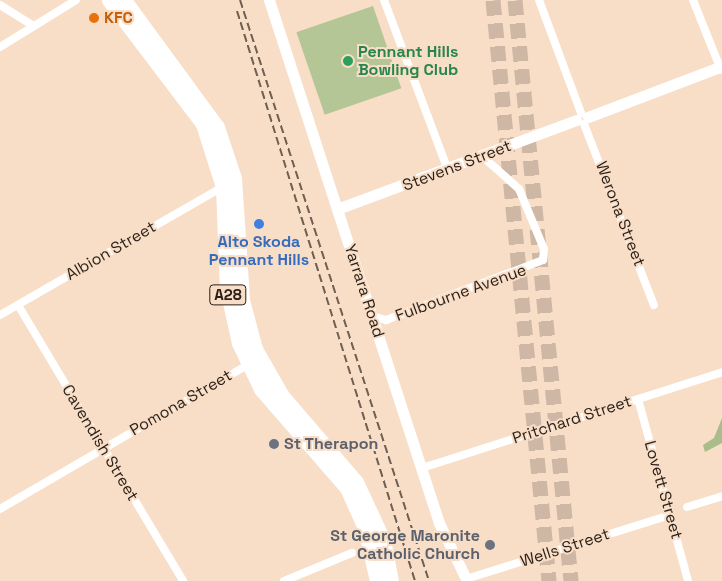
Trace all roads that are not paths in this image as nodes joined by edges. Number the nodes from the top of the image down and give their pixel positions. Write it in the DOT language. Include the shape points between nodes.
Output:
graph roads {
  1 [pos="76,0"];
  2 [pos="109,0"];
  3 [pos="124,0"];
  4 [pos="269,0"];
  5 [pos="384,0"];
  6 [pos="539,0"];
  7 [pos="693,0"];
  8 [pos="0,5"];
  9 [pos="34,26"];
  10 [pos="0,47"];
  11 [pos="721,68"];
  12 [pos="582,118"];
  13 [pos="482,156"];
  14 [pos="448,170"];
  15 [pos="223,187"];
  16 [pos="337,209"];
  17 [pos="18,305"];
  18 [pos="654,305"];
  19 [pos="0,316"];
  20 [pos="372,316"];
  21 [pos="253,361"];
  22 [pos="722,372"];
  23 [pos="638,399"];
  24 [pos="104,449"];
  25 [pos="422,468"];
  26 [pos="722,496"];
  27 [pos="687,507"];
  28 [pos="0,509"];
  29 [pos="670,515"];
  30 [pos="352,553"];
  31 [pos="464,580"];
  32 [pos="183,581"];
  33 [pos="284,581"];
  34 [pos="377,581"];
  35 [pos="391,581"];
  36 [pos="688,581"];
  1 -- 9 [label="street"];
  2 -- 15 [label="highway, A28" via="203,124"];
  3 -- 21 [label="highway, A28" via="198,98 225,146 235,187 242,300"];
  4 -- 16 [label="main road, Yarrara Road"];
  5 -- 14 [label="street"];
  6 -- 12 [label="street, Werona Street"];
  7 -- 11 [label="street"];
  8 -- 9 [label="street"];
  9 -- 10 [label="street"];
  11 -- 12 [label="main road, Stevens Street"];
  12 -- 13 [label="main road, Stevens Street"];
  12 -- 18 [label="street, Werona Street"];
  13 -- 14 [label="main road, Stevens Street"];
  13 -- 20 [label="street, Fulbourne Avenue" via="519,189 544,249 543,260 386,320"];
  14 -- 16 [label="main road, Stevens Street"];
  15 -- 17 [label="street, Albion Street"];
  15 -- 21 [label="highway, A28" via="227,289"];
  16 -- 20 [label="main road, Yarrara Road"];
  17 -- 19 [label="street, Albion Street"];
  17 -- 24 [label="street, Cavendish Street"];
  20 -- 25 [label="main road, Yarrara Road"];
  21 -- 24 [label="street, Pomona Street"];
  21 -- 34 [label="highway, A28" via="273,404 324,456 346,488 365,528"];
  21 -- 35 [label="highway, A28" via="356,482 383,540"];
  22 -- 23 [label="street, Pritchard Street"];
  23 -- 25 [label="street, Pritchard Street"];
  23 -- 29 [label="street, Lovett Street"];
  24 -- 28 [label="street, Pomona Street"];
  24 -- 32 [label="street, Cavendish Street"];
  25 -- 31 [label="main road, Yarrara Road" via="439,523"];
  26 -- 27 [label="street"];
  29 -- 31 [label="street, Wells Street"];
  29 -- 36 [label="street, Lovett Street"];
  30 -- 33 [label="street"];
}
